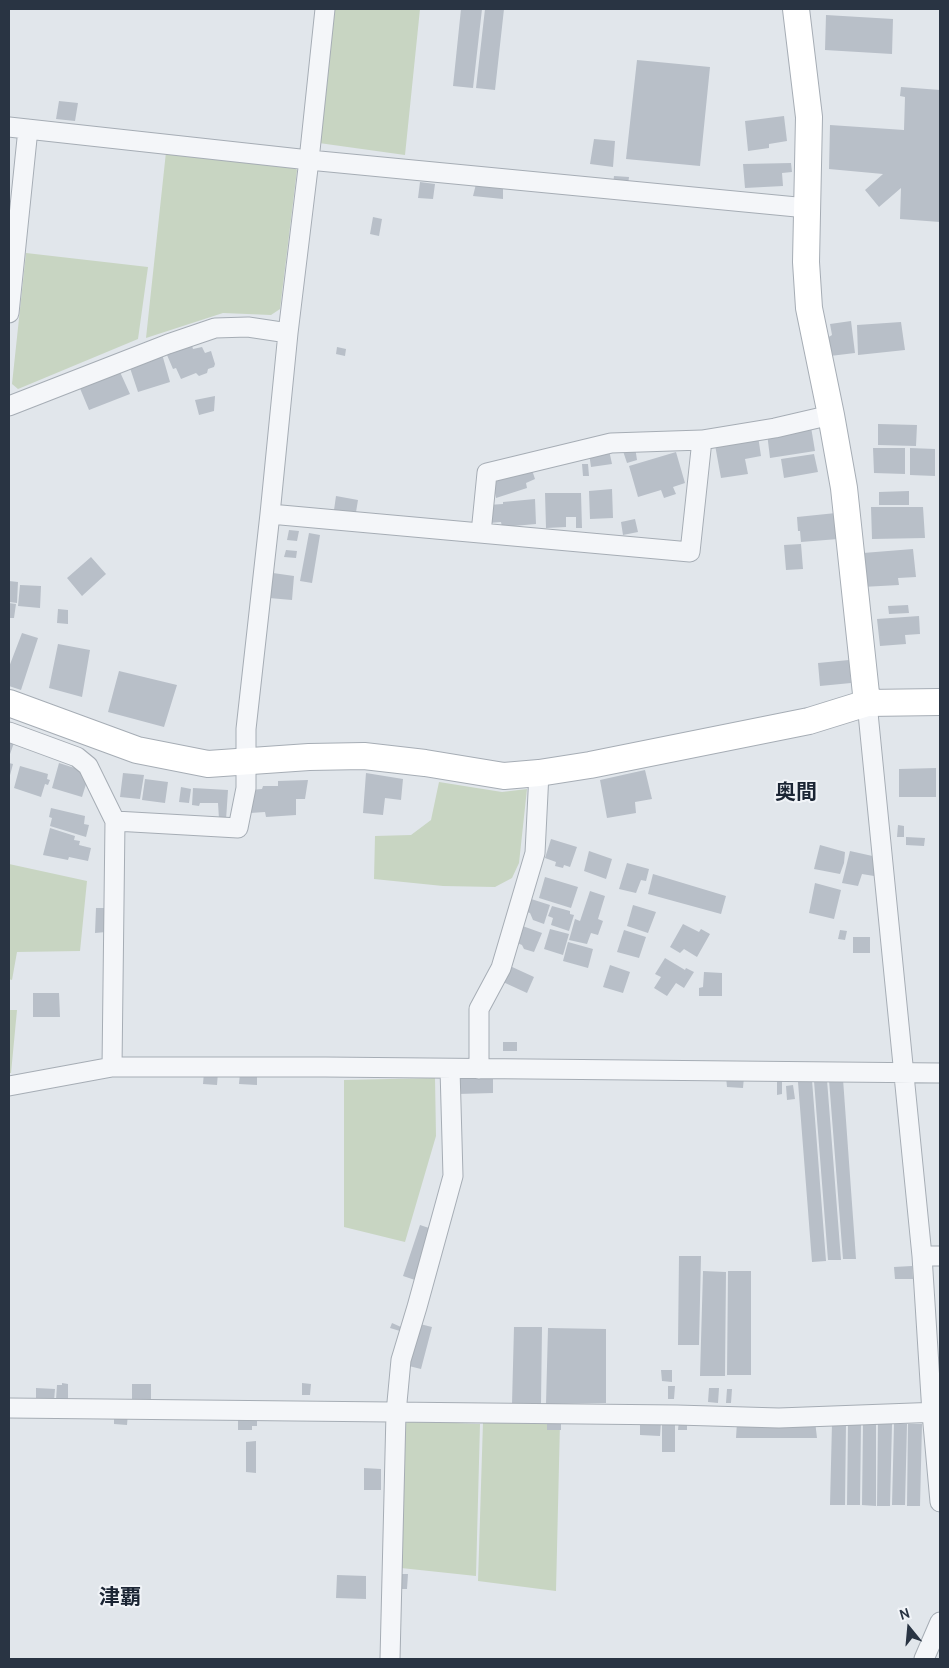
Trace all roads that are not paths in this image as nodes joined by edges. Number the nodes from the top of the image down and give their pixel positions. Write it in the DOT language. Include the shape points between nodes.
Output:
graph roads {
  1 [pos="325,9"];
  2 [pos="796,9"];
  3 [pos="9,127"];
  4 [pos="28,129"];
  5 [pos="309,160"];
  6 [pos="807,208"];
  7 [pos="9,312"];
  8 [pos="288,333"];
  9 [pos="9,406"];
  10 [pos="831,415"];
  11 [pos="702,440"];
  12 [pos="270,514"];
  13 [pos="481,533"];
  14 [pos="940,702"];
  15 [pos="9,703"];
  16 [pos="867,703"];
  17 [pos="9,732"];
  18 [pos="246,760"];
  19 [pos="539,773"];
  20 [pos="115,821"];
  21 [pos="112,1067"];
  22 [pos="450,1069"];
  23 [pos="479,1070"];
  24 [pos="905,1073"];
  25 [pos="940,1073"];
  26 [pos="9,1086"];
  27 [pos="931,1256"];
  28 [pos="9,1408"];
  29 [pos="936,1412"];
  30 [pos="396,1413"];
  31 [pos="940,1502"];
  32 [pos="940,1622"];
  33 [pos="390,1659"];
  34 [pos="924,1659"];
  1 -- 5 [label="street"];
  2 -- 6 [label="street" via="809,117"];
  3 -- 4 [label="street"];
  4 -- 5 [label="street"];
  4 -- 7 [label="street"];
  5 -- 6 [label="street"];
  5 -- 8 [label="street"];
  6 -- 10 [label="street" via="809,308"];
  8 -- 9 [label="street" via="248,327 215,328"];
  8 -- 12 [label="street"];
  10 -- 11 [label="street"];
  10 -- 16 [label="street" via="844,488"];
  11 -- 13 [label="street" via="611,443 487,473"];
  11 -- 13 [label="street" via="690,552"];
  12 -- 13 [label="street"];
  12 -- 18 [label="street" via="246,729"];
  14 -- 16 [label="street"];
  15 -- 18 [label="street" via="137,750 208,764"];
  16 -- 19 [label="street" via="810,721"];
  16 -- 24 [label="street"];
  17 -- 20 [label="street" via="77,757 88,766"];
  18 -- 19 [label="street" via="364,756 504,776"];
  18 -- 20 [label="street" via="246,788 238,828"];
  19 -- 23 [label="street" via="535,853 501,968 479,1009"];
  20 -- 21 [label="street"];
  21 -- 22 [label="street"];
  21 -- 26 [label="street"];
  22 -- 23 [label="street"];
  22 -- 30 [label="street" via="453,1176 400,1360"];
  23 -- 24 [label="street"];
  24 -- 25 [label="street"];
  24 -- 27 [label="street"];
  27 -- 29 [label="street"];
  28 -- 30 [label="street"];
  29 -- 30 [label="street" via="779,1418"];
  29 -- 31 [label="street"];
  30 -- 33 [label="street"];
  32 -- 34 [label="street"];
}
